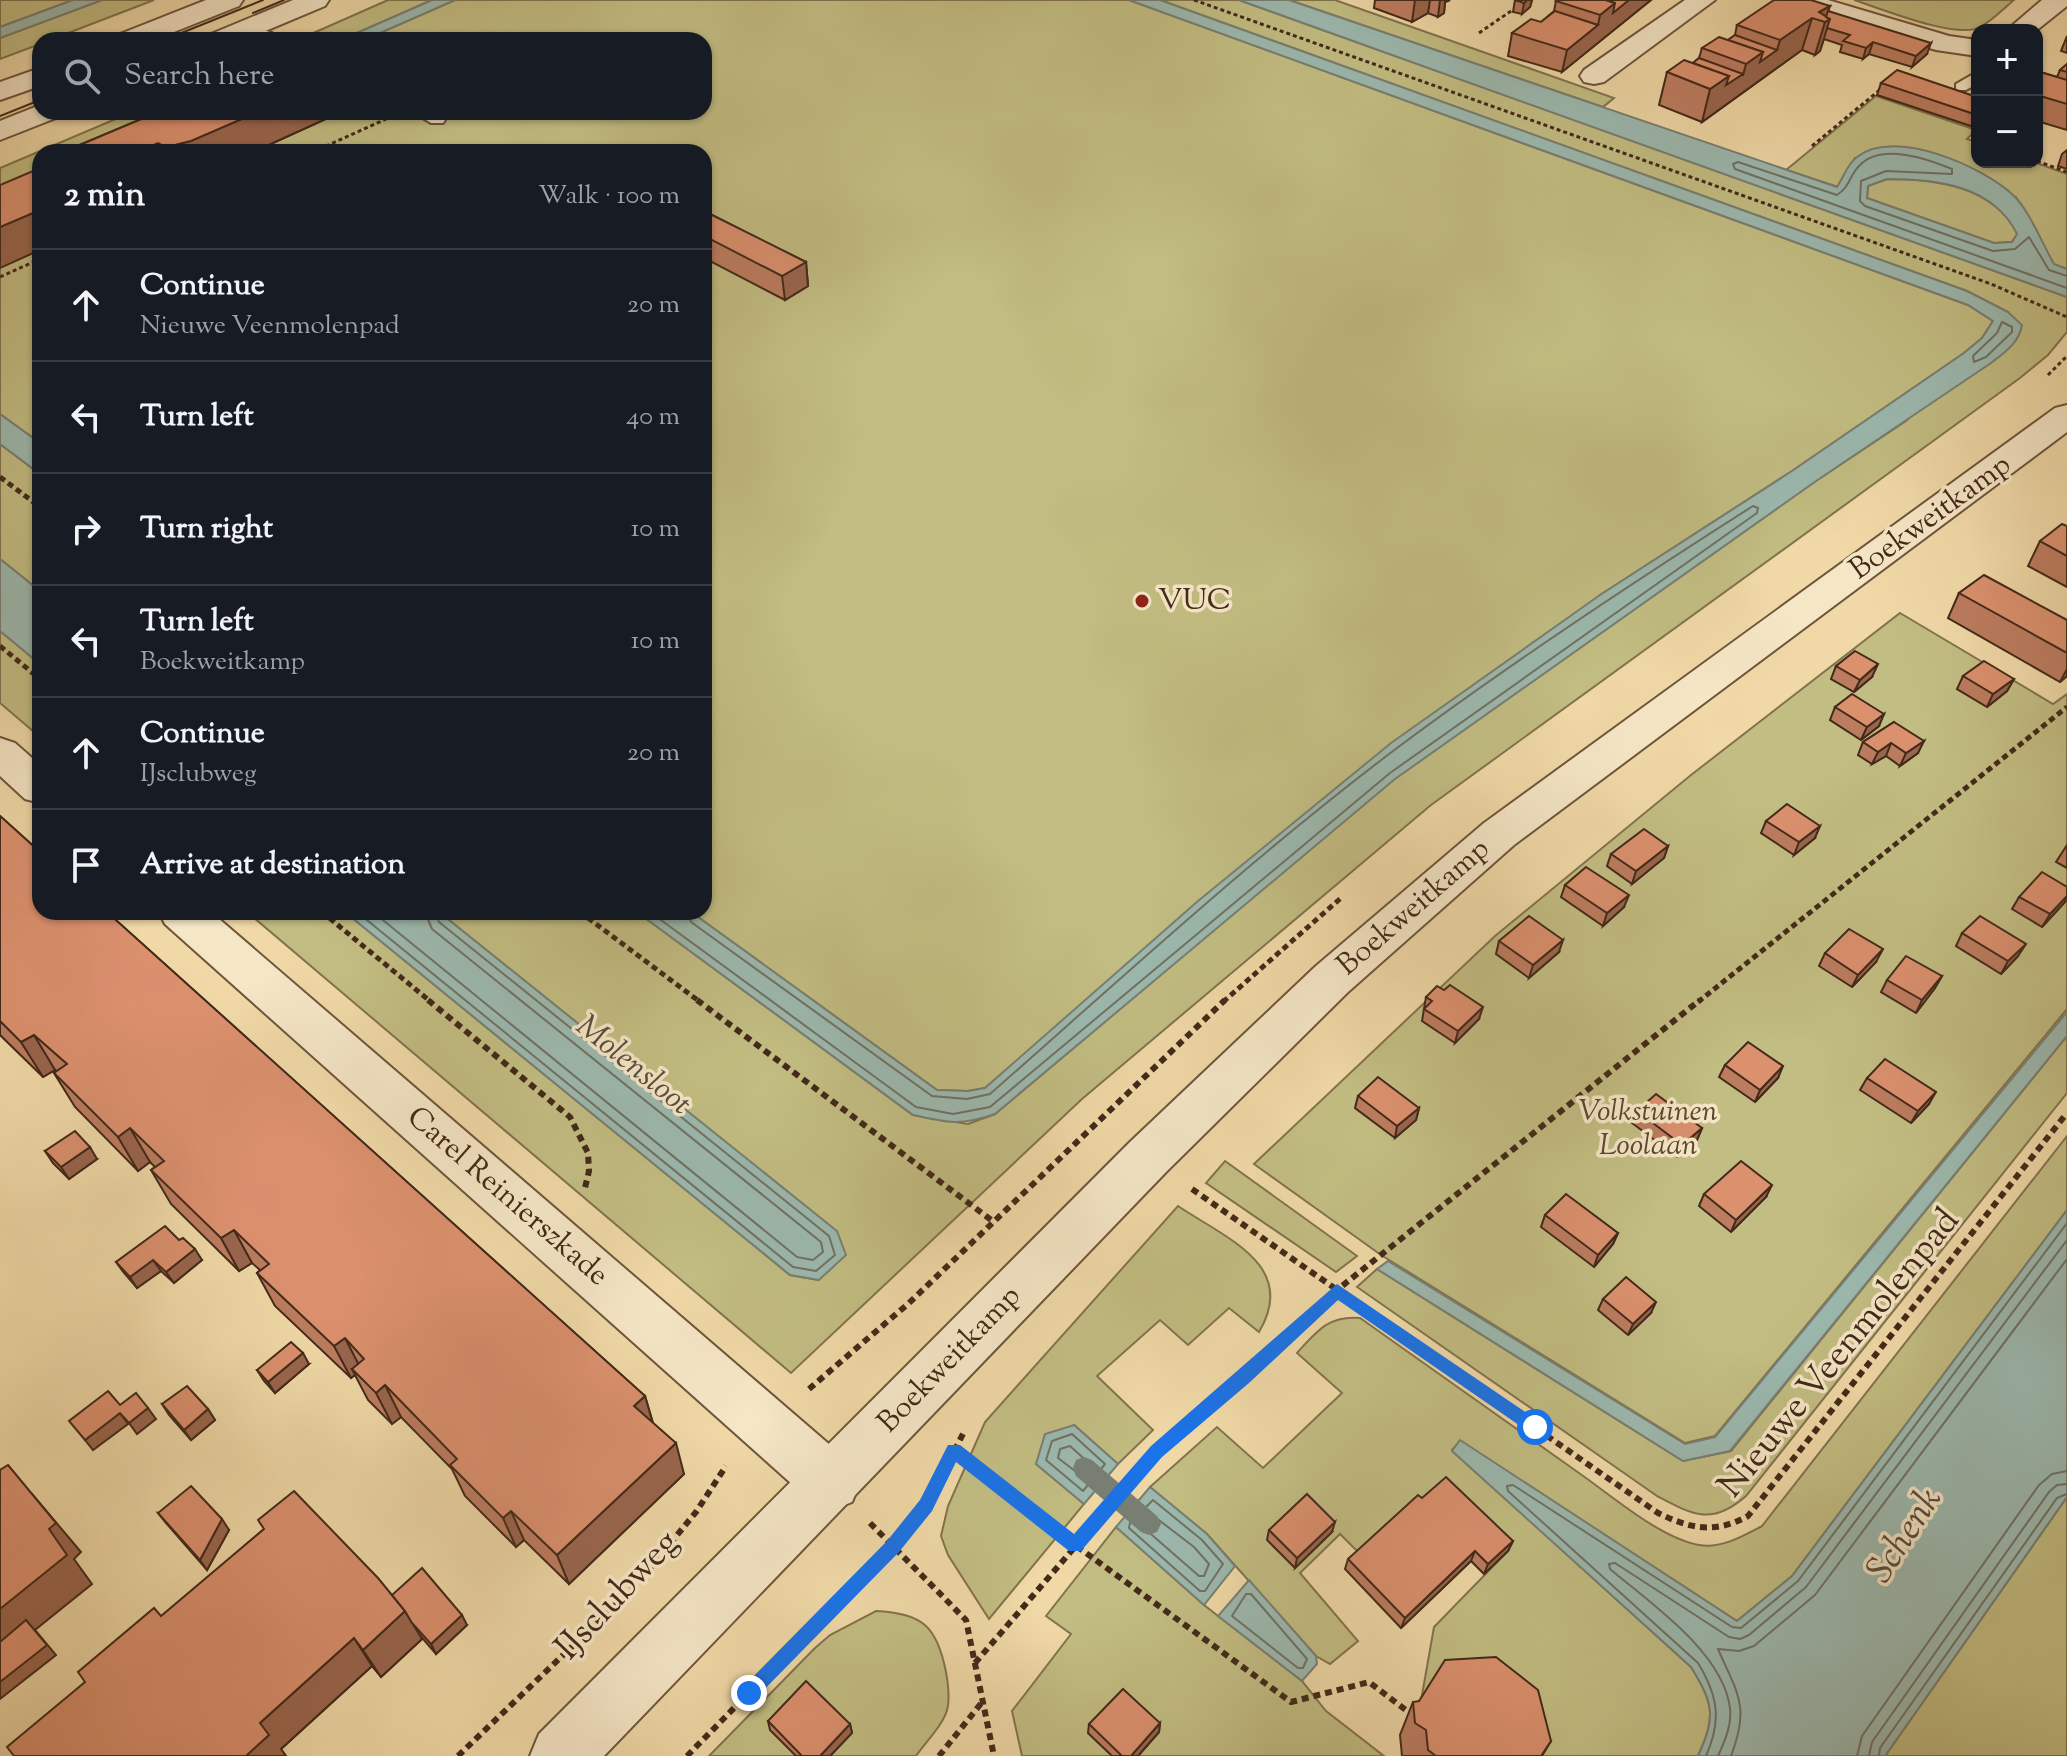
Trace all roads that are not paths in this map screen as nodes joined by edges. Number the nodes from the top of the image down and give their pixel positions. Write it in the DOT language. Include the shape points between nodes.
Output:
graph roads {
  1 [pos="230,0"];
  2 [pos="1702,0"];
  3 [pos="1800,0"];
  4 [pos="2058,0"];
  5 [pos="296,3"];
  6 [pos="2028,24"];
  7 [pos="251,28"];
  8 [pos="150,32"];
  9 [pos="241,32"];
  10 [pos="259,32"];
  11 [pos="1966,47"];
  12 [pos="1594,76"];
  13 [pos="32,79"];
  14 [pos="1971,81"];
  15 [pos="1961,87"];
  16 [pos="0,92"];
  17 [pos="32,118"];
  18 [pos="0,131"];
  19 [pos="2067,415"];
  20 [pos="0,753"];
  21 [pos="32,781"];
  22 [pos="190,920"];
  23 [pos="832,1483"];
  24 [pos="561,1756"];
  1 -- 8 [label="street"];
  2 -- 12 [label="street"];
  3 -- 11 [label="street"];
  4 -- 6 [label="street"];
  5 -- 7 [label="street"];
  7 -- 9 [label="street"];
  7 -- 10 [label="lane"];
  13 -- 16 [label="street"];
  14 -- 15 [label="lane"];
  17 -- 18 [label="street"];
  19 -- 23 [label="street, Boekweitkamp" via="1499,834 1367,948 1148,1157"];
  20 -- 21 [label="street"];
  22 -- 23 [label="street, Carel Reinierszkade"];
  23 -- 24 [label="street"];
}
